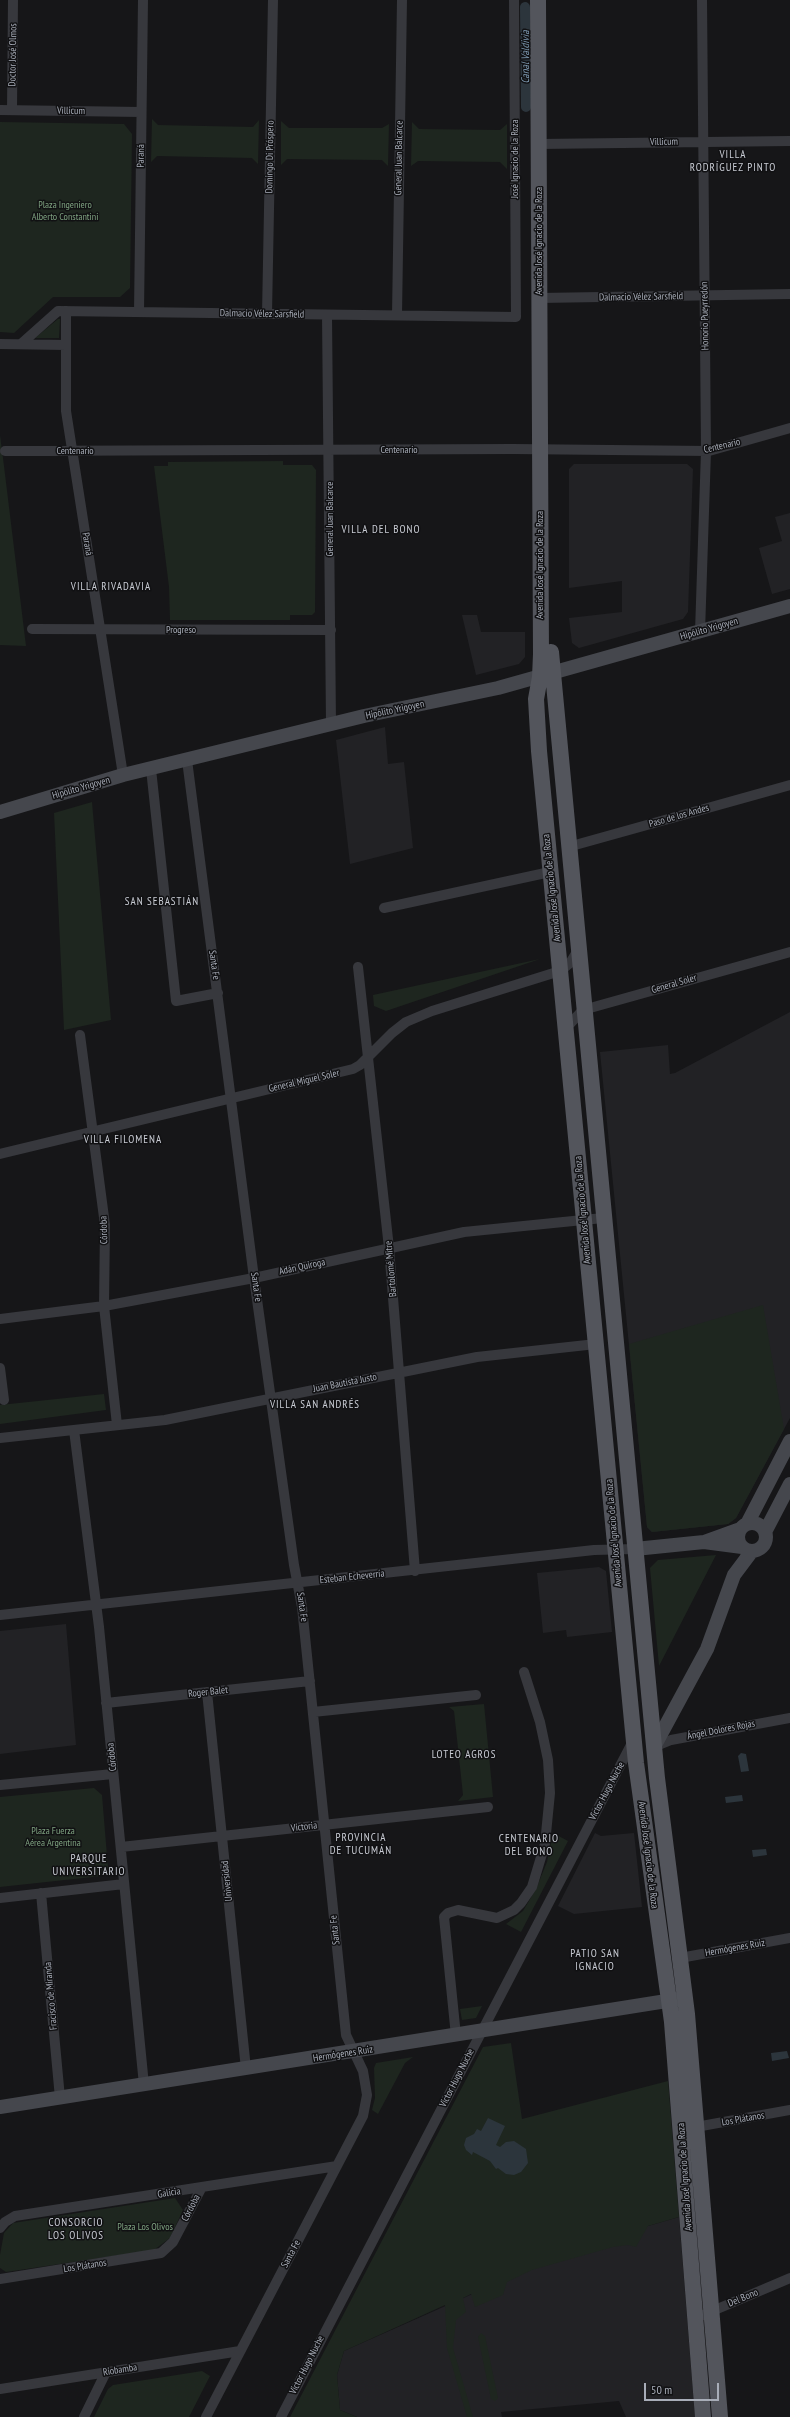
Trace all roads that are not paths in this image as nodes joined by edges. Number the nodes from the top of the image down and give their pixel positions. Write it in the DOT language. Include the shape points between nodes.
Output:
graph roads {
  1 [pos="13,0"];
  2 [pos="143,0"];
  3 [pos="273,0"];
  4 [pos="402,0"];
  5 [pos="514,0"];
  6 [pos="538,0"];
  7 [pos="548,0"];
  8 [pos="702,0"];
  9 [pos="0,110"];
  10 [pos="12,110"];
  11 [pos="142,112"];
  12 [pos="790,141"];
  13 [pos="704,142"];
  14 [pos="544,144"];
  15 [pos="790,294"];
  16 [pos="705,296"];
  17 [pos="544,298"];
  18 [pos="66,311"];
  19 [pos="139,312"];
  20 [pos="267,314"];
  21 [pos="327,314"];
  22 [pos="397,315"];
  23 [pos="516,317"];
  24 [pos="0,344"];
  25 [pos="21,344"];
  26 [pos="66,345"];
  27 [pos="790,428"];
  28 [pos="72,450"];
  29 [pos="330,450"];
  30 [pos="545,450"];
  31 [pos="5,451"];
  32 [pos="706,452"];
  33 [pos="790,606"];
  34 [pos="32,629"];
  35 [pos="100,629"];
  36 [pos="331,630"];
  37 [pos="700,632"];
  38 [pos="546,675"];
  39 [pos="331,724"];
  40 [pos="187,760"];
  41 [pos="151,768"];
  42 [pos="123,775"];
  43 [pos="790,785"];
  44 [pos="0,812"];
  45 [pos="568,847"];
  46 [pos="550,872"];
  47 [pos="384,908"];
  48 [pos="578,950"];
  49 [pos="790,952"];
  50 [pos="358,967"];
  51 [pos="560,971"];
  52 [pos="218,993"];
  53 [pos="583,1010"];
  54 [pos="565,1029"];
  55 [pos="80,1035"];
  56 [pos="368,1058"];
  57 [pos="231,1098"];
  58 [pos="93,1131"];
  59 [pos="0,1154"];
  60 [pos="603,1218"];
  61 [pos="584,1221"];
  62 [pos="389,1248"];
  63 [pos="254,1278"];
  64 [pos="104,1306"];
  65 [pos="0,1319"];
  66 [pos="596,1344"];
  67 [pos="0,1368"];
  68 [pos="399,1372"];
  69 [pos="271,1398"];
  70 [pos="4,1400"];
  71 [pos="117,1425"];
  72 [pos="74,1430"];
  73 [pos="0,1438"];
  74 [pos="790,1441"];
  75 [pos="790,1459"];
  76 [pos="775,1471"];
  77 [pos="790,1484"];
  78 [pos="743,1527"];
  79 [pos="765,1532"];
  80 [pos="704,1542"];
  81 [pos="635,1549"];
  82 [pos="747,1549"];
  83 [pos="616,1550"];
  84 [pos="415,1571"];
  85 [pos="298,1583"];
  86 [pos="95,1605"];
  87 [pos="0,1615"];
  88 [pos="524,1672"];
  89 [pos="310,1681"];
  90 [pos="207,1692"];
  91 [pos="476,1695"];
  92 [pos="106,1703"];
  93 [pos="313,1712"];
  94 [pos="790,1718"];
  95 [pos="634,1739"];
  96 [pos="654,1747"];
  97 [pos="113,1774"];
  98 [pos="0,1785"];
  99 [pos="488,1807"];
  100 [pos="324,1825"];
  101 [pos="222,1836"];
  102 [pos="120,1847"];
  103 [pos="124,1884"];
  104 [pos="41,1893"];
  105 [pos="0,1898"];
  106 [pos="790,1938"];
  107 [pos="680,1958"];
  108 [pos="685,1998"];
  109 [pos="668,2001"];
  110 [pos="480,2032"];
  111 [pos="456,2036"];
  112 [pos="353,2052"];
  113 [pos="246,2069"];
  114 [pos="144,2085"];
  115 [pos="60,2098"];
  116 [pos="0,2107"];
  117 [pos="790,2110"];
  118 [pos="696,2127"];
  119 [pos="337,2166"];
  120 [pos="202,2187"];
  121 [pos="1,2226"];
  122 [pos="168,2248"];
  123 [pos="790,2278"];
  124 [pos="0,2279"];
  125 [pos="711,2311"];
  126 [pos="696,2318"];
  127 [pos="240,2351"];
  128 [pos="106,2372"];
  129 [pos="0,2389"];
  130 [pos="84,2417"];
  131 [pos="206,2417"];
  132 [pos="281,2417"];
  133 [pos="703,2417"];
  134 [pos="720,2417"];
  1 -- 10 [label="street, Doctor José Olmos"];
  2 -- 11 [label="street, Paraná"];
  3 -- 20 [label="street, Domingo Di Próspero"];
  4 -- 22 [label="street, General Juan Balcarce"];
  5 -- 23 [label="street, José Ignacio de la Roza"];
  6 -- 14 [label="main road, Avenida José Ignacio de la Roza"];
  7 -- 14 [label="main road, Avenida José Ignacio de la Roza"];
  8 -- 13 [label="street, Honorio Pueyrredón"];
  9 -- 10 [label="street, Villicum"];
  10 -- 11 [label="street, Villicum"];
  11 -- 19 [label="street, Paraná"];
  12 -- 13 [label="street, Villicum"];
  13 -- 14 [label="street, Villicum"];
  13 -- 16 [label="street, Honorio Pueyrredón"];
  14 -- 17 [label="main road, Avenida José Ignacio de la Roza"];
  15 -- 16 [label="street, Dalmacio Vélez Sarsfield"];
  16 -- 17 [label="street, Dalmacio Vélez Sarsfield"];
  16 -- 32 [label="street, Honorio Pueyrredón"];
  17 -- 30 [label="main road, Avenida José Ignacio de la Roza"];
  18 -- 19 [label="street, Dalmacio Vélez Sarsfield"];
  18 -- 25 [label="street, Dalmacio Vélez Sarsfield" via="58,311"];
  18 -- 26 [label="street, Paraná"];
  19 -- 20 [label="street, Dalmacio Vélez Sarsfield"];
  20 -- 21 [label="street, Dalmacio Vélez Sarsfield"];
  21 -- 22 [label="street, Dalmacio Vélez Sarsfield"];
  21 -- 29 [label="street, General Juan Balcarce"];
  22 -- 23 [label="street, Dalmacio Vélez Sarsfield"];
  24 -- 25 [label="street"];
  25 -- 26 [label="street"];
  26 -- 28 [label="street, Paraná" via="66,411"];
  27 -- 32 [label="street, Centenario"];
  28 -- 29 [label="street, Centenario"];
  28 -- 31 [label="street, Centenario"];
  28 -- 35 [label="street, Paraná"];
  29 -- 30 [label="street, Centenario"];
  29 -- 36 [label="street, General Juan Balcarce"];
  30 -- 32 [label="street, Centenario"];
  30 -- 38 [label="main road, Avenida José Ignacio de la Roza"];
  32 -- 37 [label="street, Honorio Pueyrredón"];
  33 -- 37 [label="street, Hipólito Yrigoyen"];
  34 -- 35 [label="street, Progreso"];
  35 -- 36 [label="street, Progreso"];
  35 -- 42 [label="street, Paraná"];
  36 -- 39 [label="street, General Juan Balcarce"];
  37 -- 38 [label="street, Hipólito Yrigoyen"];
  38 -- 39 [label="street, Hipólito Yrigoyen" via="498,688"];
  38 -- 45 [label="main road, Avenida José Ignacio de la Roza" via="556,695"];
  38 -- 46 [label="main road, Avenida José Ignacio de la Roza" via="536,699"];
  39 -- 40 [label="street, Hipólito Yrigoyen"];
  40 -- 41 [label="street, Hipólito Yrigoyen"];
  40 -- 52 [label="street, Santa Fe"];
  41 -- 42 [label="street, Hipólito Yrigoyen"];
  41 -- 52 [label="street" via="176,1001"];
  42 -- 44 [label="street, Hipólito Yrigoyen"];
  43 -- 45 [label="street, Paso de los Andes"];
  45 -- 48 [label="main road, Avenida José Ignacio de la Roza"];
  46 -- 47 [label="street"];
  46 -- 51 [label="main road, Avenida José Ignacio de la Roza"];
  48 -- 51 [label="street, General Miguel Soler" via="570,963"];
  48 -- 53 [label="main road, Avenida José Ignacio de la Roza"];
  49 -- 53 [label="street, General Soler"];
  50 -- 56 [label="street, Bartolomé Mitre"];
  51 -- 54 [label="main road, Avenida José Ignacio de la Roza"];
  51 -- 56 [label="street, General Miguel Soler" via="414,1018 392,1033"];
  52 -- 57 [label="street, Santa Fe"];
  53 -- 54 [label="street"];
  53 -- 60 [label="main road, Avenida José Ignacio de la Roza"];
  54 -- 61 [label="main road, Avenida José Ignacio de la Roza"];
  55 -- 58 [label="street, Córdoba"];
  56 -- 57 [label="street, General Miguel Soler" via="360,1065 345,1071"];
  56 -- 62 [label="street, Bartolomé Mitre"];
  57 -- 58 [label="street, General Miguel Soler"];
  57 -- 63 [label="street, Santa Fe"];
  58 -- 59 [label="street, General Miguel Soler"];
  58 -- 64 [label="street, Córdoba" via="105,1225"];
  60 -- 61 [label="street, Adán Quiroga"];
  60 -- 81 [label="main road, Avenida José Ignacio de la Roza"];
  61 -- 62 [label="street, Adán Quiroga" via="464,1232"];
  61 -- 66 [label="main road, Avenida José Ignacio de la Roza"];
  62 -- 63 [label="street, Adán Quiroga"];
  62 -- 68 [label="street, Bartolomé Mitre"];
  63 -- 64 [label="street, Adán Quiroga"];
  63 -- 69 [label="street, Santa Fe"];
  64 -- 65 [label="street, Adán Quiroga"];
  64 -- 71 [label="street, Córdoba"];
  66 -- 68 [label="street, Juan Bautista Justo" via="477,1357"];
  66 -- 83 [label="main road, Avenida José Ignacio de la Roza"];
  67 -- 70 [label="street"];
  68 -- 69 [label="street, Juan Bautista Justo"];
  68 -- 84 [label="street, Bartolomé Mitre"];
  69 -- 71 [label="street, Juan Bautista Justo" via="165,1420"];
  69 -- 85 [label="street, Santa Fe"];
  71 -- 72 [label="street, Juan Bautista Justo"];
  72 -- 73 [label="street, Juan Bautista Justo"];
  72 -- 86 [label="street, Córdoba"];
  74 -- 76 [label="street"];
  75 -- 76 [label="street"];
  76 -- 78 [label="street"];
  77 -- 79 [label="street"];
  78 -- 79 [label="street" via="759,1525"];
  78 -- 80 [label="street, Esteban Echeverría"];
  78 -- 82 [label="street" via="738,1539"];
  79 -- 82 [label="street" via="765,1543 758,1550"];
  80 -- 81 [label="street, Esteban Echeverría"];
  80 -- 82 [label="street, Esteban Echeverría"];
  81 -- 83 [label="street, Esteban Echeverría"];
  81 -- 96 [label="main road, Avenida José Ignacio de la Roza"];
  82 -- 96 [label="street" via="734,1575 707,1649"];
  83 -- 84 [label="street, Esteban Echeverría" via="594,1550"];
  83 -- 95 [label="main road, Avenida José Ignacio de la Roza"];
  84 -- 85 [label="street, Esteban Echeverría"];
  85 -- 86 [label="street, Esteban Echeverría"];
  85 -- 89 [label="street, Santa Fe"];
  86 -- 87 [label="street, Esteban Echeverría"];
  86 -- 92 [label="street, Córdoba"];
  88 -- 111 [label="street" via="540,1722 548,1760 550,1793 545,1844 532,1887 514,1910 497,1918 458,1910 444,1917"];
  89 -- 90 [label="street, Roger Balet"];
  89 -- 93 [label="street, Santa Fe"];
  90 -- 92 [label="street, Roger Balet"];
  90 -- 101 [label="street, Universidad"];
  91 -- 93 [label="street"];
  92 -- 97 [label="street, Córdoba"];
  93 -- 100 [label="street, Santa Fe"];
  94 -- 96 [label="street, Ángel Dolores Rojas" via="671,1740"];
  95 -- 109 [label="main road, Avenida José Ignacio de la Roza"];
  95 -- 110 [label="street, Víctor Hugo Nuche"];
  96 -- 107 [label="main road, Avenida José Ignacio de la Roza"];
  97 -- 98 [label="street"];
  97 -- 102 [label="street, Córdoba"];
  99 -- 100 [label="street, Victoria"];
  100 -- 101 [label="street, Victoria"];
  100 -- 112 [label="street, Santa Fe" via="346,2035"];
  101 -- 102 [label="street, Victoria"];
  101 -- 113 [label="street, Universidad"];
  102 -- 103 [label="street, Córdoba"];
  103 -- 104 [label="street"];
  103 -- 114 [label="street, Córdoba"];
  104 -- 105 [label="street"];
  104 -- 115 [label="street, Fracisco de Miranda"];
  106 -- 107 [label="street, Hermógenes Ruiz"];
  107 -- 108 [label="main road, Avenida José Ignacio de la Roza"];
  108 -- 109 [label="street, Hermógenes Ruiz"];
  108 -- 118 [label="main road, Avenida José Ignacio de la Roza"];
  109 -- 110 [label="street, Hermógenes Ruiz"];
  109 -- 126 [label="main road, Avenida José Ignacio de la Roza" via="676,2068"];
  110 -- 111 [label="street, Hermógenes Ruiz"];
  110 -- 132 [label="street, Víctor Hugo Nuche"];
  111 -- 112 [label="street, Hermógenes Ruiz"];
  112 -- 113 [label="street, Hermógenes Ruiz"];
  112 -- 119 [label="street, Santa Fe" via="364,2075 367,2105"];
  113 -- 114 [label="street, Hermógenes Ruiz"];
  114 -- 115 [label="street, Hermógenes Ruiz"];
  115 -- 116 [label="street, Hermógenes Ruiz"];
  117 -- 118 [label="street, Los Plátanos"];
  118 -- 125 [label="main road, Avenida José Ignacio de la Roza"];
  119 -- 120 [label="street, Galicia"];
  119 -- 127 [label="street, Santa Fe"];
  120 -- 121 [label="street, Galicia" via="15,2216"];
  120 -- 122 [label="street, Córdoba"];
  122 -- 124 [label="street, Los Plátanos" via="157,2255"];
  123 -- 125 [label="street, Del Bono"];
  125 -- 126 [label="street, Del Bono"];
  125 -- 134 [label="main road, Avenida José Ignacio de la Roza"];
  126 -- 133 [label="main road, Avenida José Ignacio de la Roza"];
  127 -- 128 [label="street, Riobamba"];
  127 -- 131 [label="street, Santa Fe"];
  128 -- 129 [label="street, Riobamba"];
  128 -- 130 [label="street"];
}
